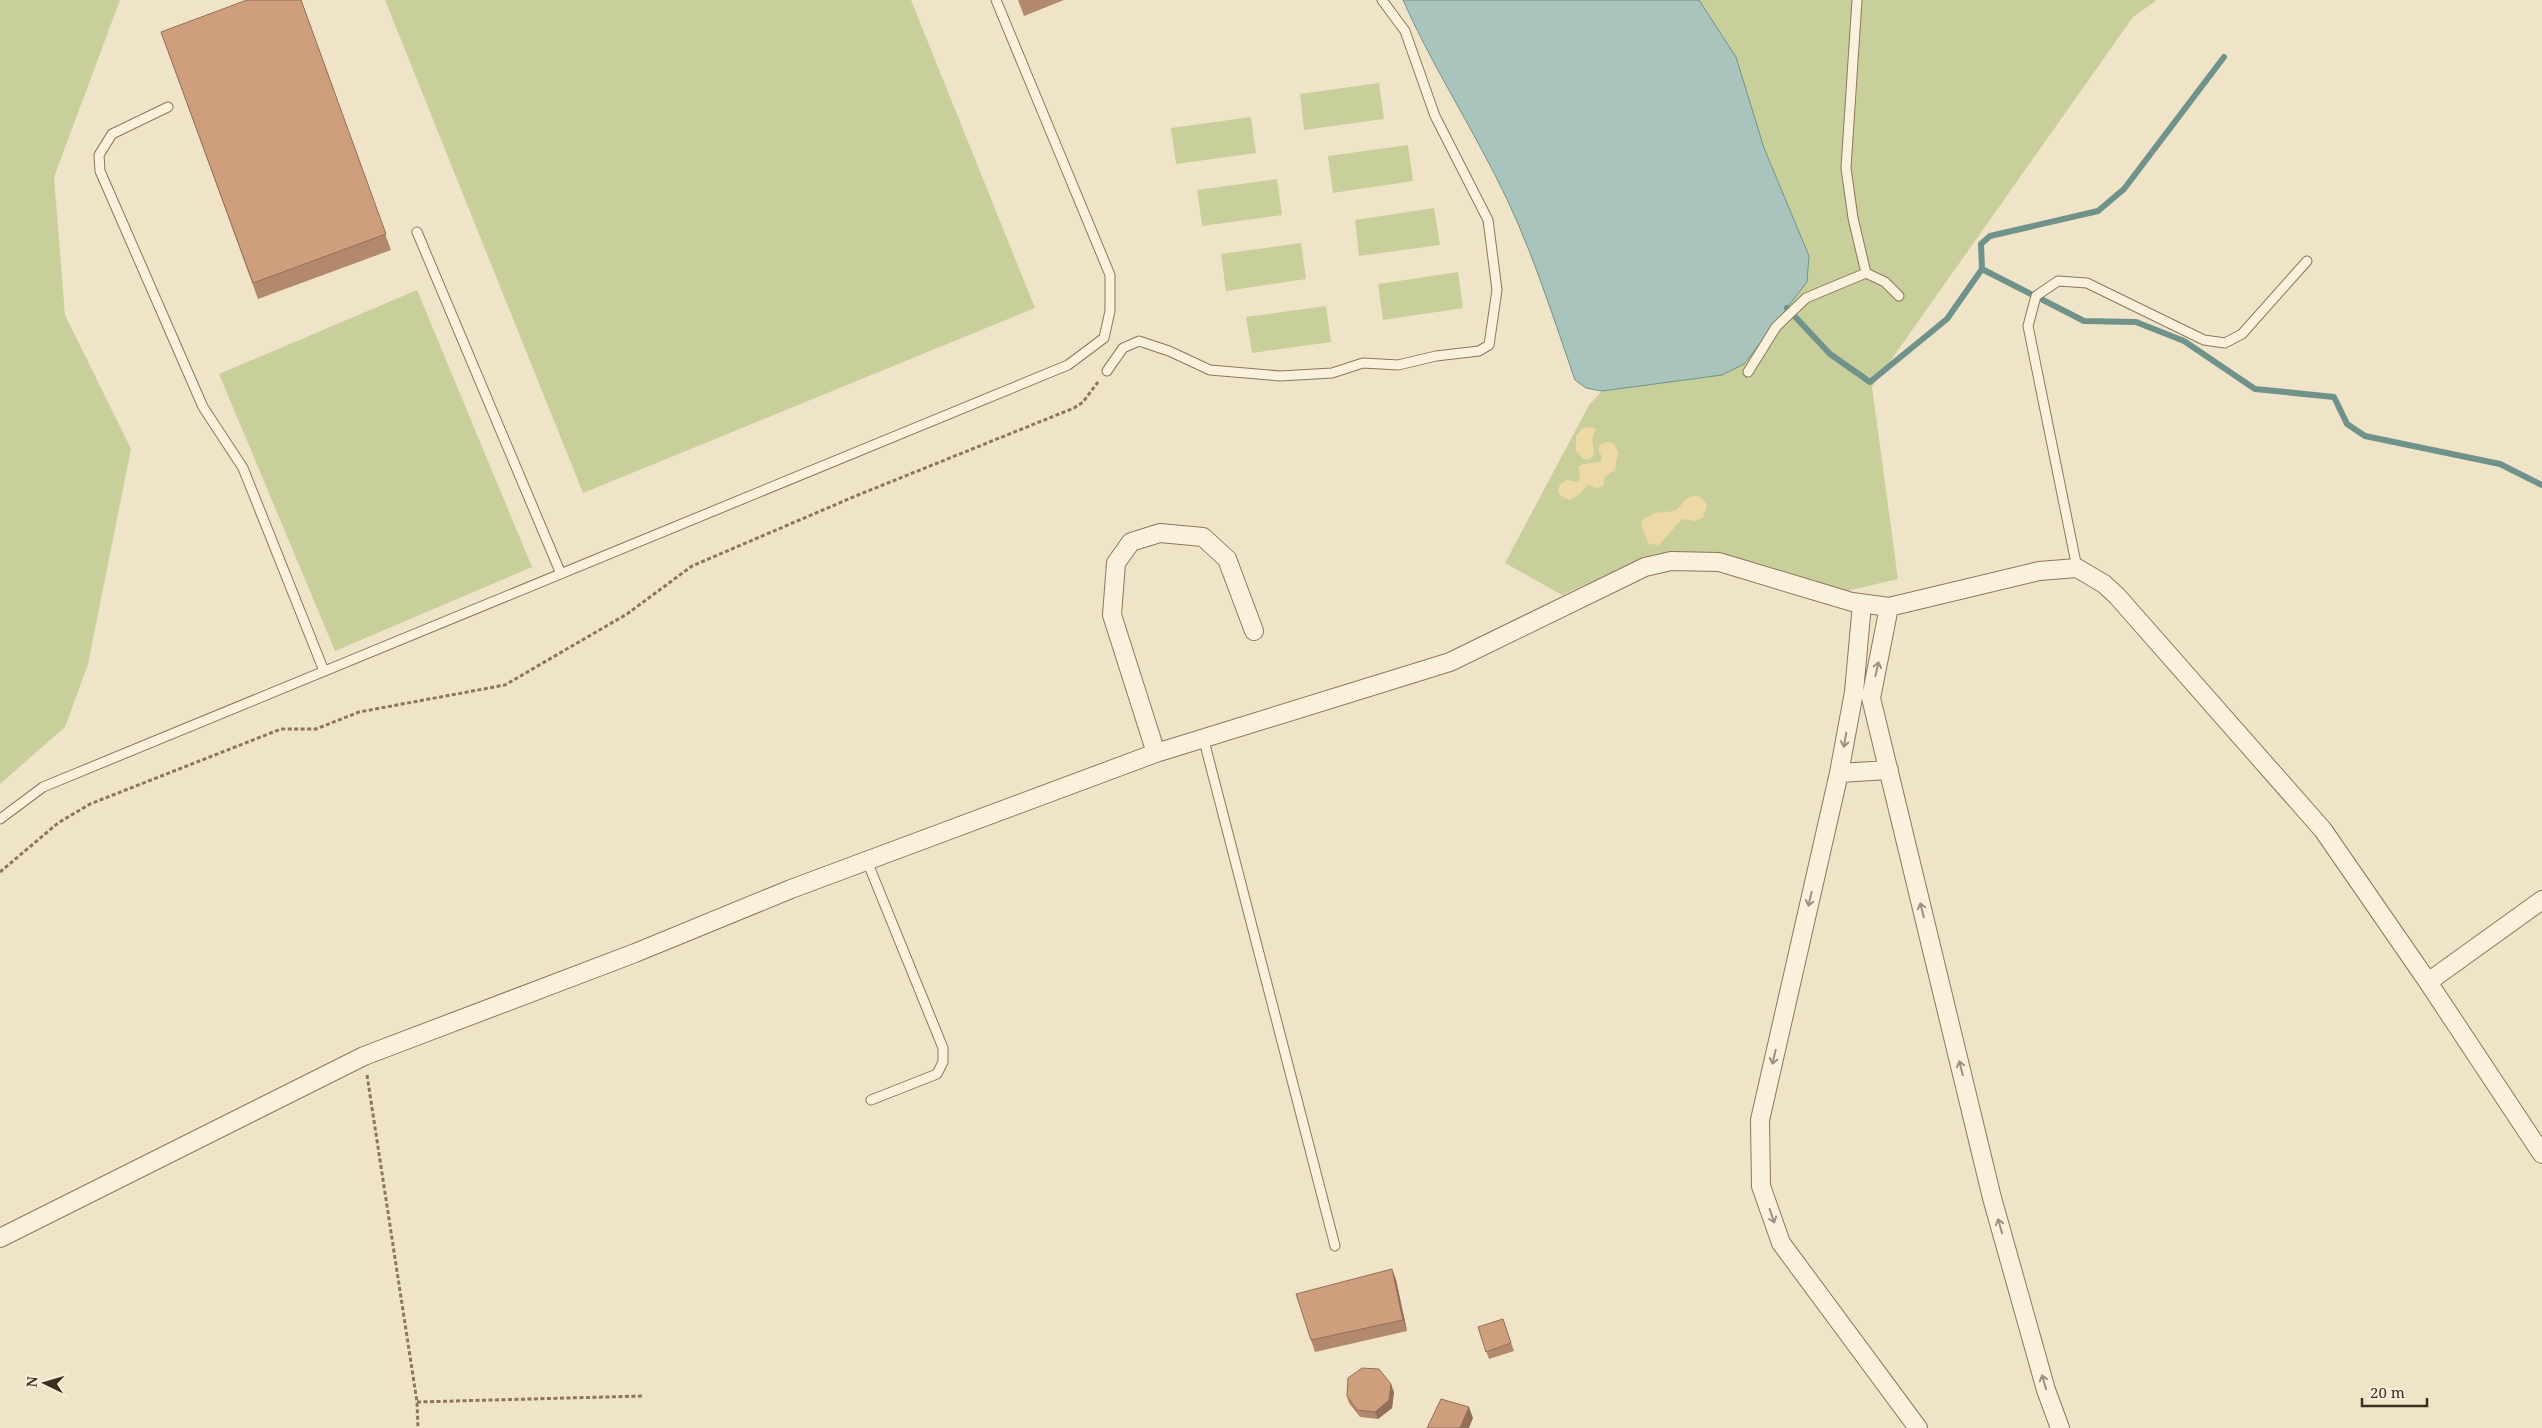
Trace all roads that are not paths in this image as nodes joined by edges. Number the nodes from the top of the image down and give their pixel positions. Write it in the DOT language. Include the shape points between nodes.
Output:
graph roads {
  1 [pos="996,0"];
  2 [pos="1382,0"];
  3 [pos="1857,0"];
  4 [pos="168,107"];
  5 [pos="417,232"];
  6 [pos="2307,261"];
  7 [pos="1866,273"];
  8 [pos="1899,296"];
  9 [pos="1107,371"];
  10 [pos="1748,372"];
  11 [pos="2077,568"];
  12 [pos="561,574"];
  13 [pos="1862,604"];
  14 [pos="1889,607"];
  15 [pos="1254,631"];
  16 [pos="324,671"];
  17 [pos="1854,692"];
  18 [pos="1871,698"];
  19 [pos="1203,737"];
  20 [pos="1156,753"];
  21 [pos="1888,770"];
  22 [pos="1839,773"];
  23 [pos="0,819"];
  24 [pos="868,861"];
  25 [pos="2542,900"];
  26 [pos="2428,982"];
  27 [pos="871,1100"];
  28 [pos="2542,1154"];
  29 [pos="0,1238"];
  30 [pos="1335,1246"];
  31 [pos="1918,1428"];
  32 [pos="2060,1428"];
  1 -- 12 [label="lane" via="1110,276 1110,311 1104,338 1068,365"];
  2 -- 9 [label="lane" via="1405,31 1435,116 1488,220 1497,290 1489,344 1478,350 1398,365 1363,363 1332,373 1280,376 1210,370 1139,341 1123,348"];
  3 -- 7 [label="lane" via="1846,168"];
  4 -- 16 [label="lane" via="112,134 99,155 100,172 203,407 243,468"];
  5 -- 12 [label="lane"];
  6 -- 11 [label="lane" via="2242,334 2225,343 2204,340 2087,283 2058,281 2036,296 2028,326"];
  7 -- 8 [label="lane" via="1885,282"];
  7 -- 10 [label="lane" via="1806,298 1776,327"];
  11 -- 14 [label="street" via="2039,571"];
  11 -- 26 [label="street" via="2117,596 2323,830"];
  12 -- 16 [label="lane"];
  13 -- 14 [label="street"];
  13 -- 17 [label="street"];
  13 -- 19 [label="street" via="1719,562 1670,561 1645,567 1450,662"];
  18 -- 14 [label="street, one-way"];
  15 -- 20 [label="street" via="1227,560 1203,537 1160,533 1131,542 1116,563 1112,615"];
  16 -- 23 [label="lane" via="43,787"];
  17 -- 18 [label="street"];
  17 -- 22 [label="street, one-way"];
  18 -- 21 [label="street"];
  19 -- 20 [label="street"];
  19 -- 30 [label="lane"];
  20 -- 24 [label="street"];
  21 -- 22 [label="street"];
  32 -- 21 [label="street, one-way" via="2046,1390 1992,1198"];
  22 -- 31 [label="street, one-way" via="1760,1120 1761,1186 1781,1243"];
  24 -- 27 [label="lane" via="942,1048 944,1062 937,1074"];
  24 -- 29 [label="street" via="364,1056"];
  25 -- 26 [label="street"];
  26 -- 28 [label="street"];
}
